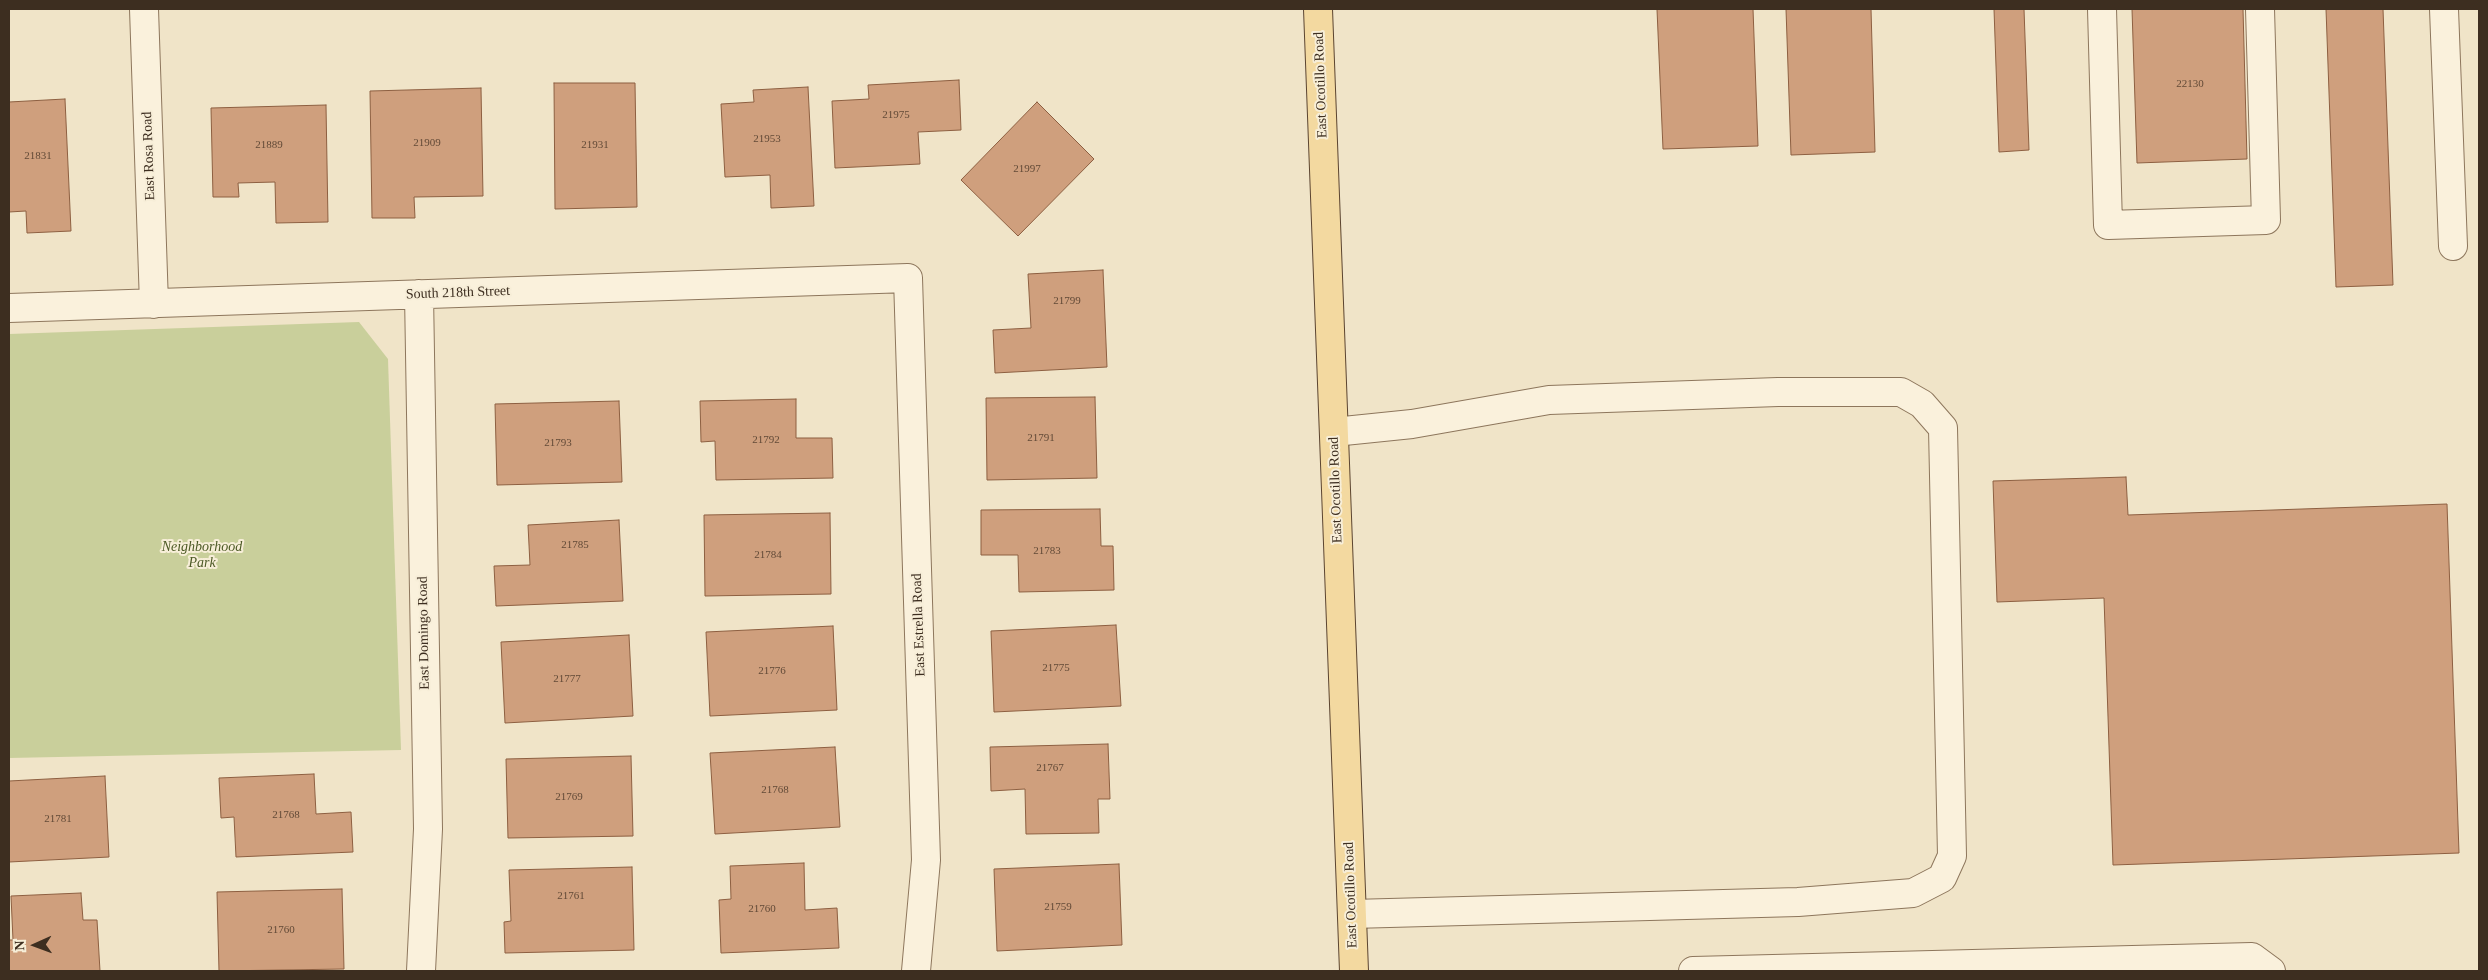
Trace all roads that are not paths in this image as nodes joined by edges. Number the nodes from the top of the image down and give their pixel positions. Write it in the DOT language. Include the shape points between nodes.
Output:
graph roads {
  1 [pos="144,9"];
  2 [pos="1318,9"];
  3 [pos="2102,9"];
  4 [pos="2260,9"];
  5 [pos="2444,9"];
  6 [pos="2453,246"];
  7 [pos="908,278"];
  8 [pos="419,294"];
  9 [pos="154,304"];
  10 [pos="9,308"];
  11 [pos="1334,432"];
  12 [pos="1352,914"];
  13 [pos="421,971"];
  14 [pos="916,971"];
  15 [pos="1354,971"];
  16 [pos="1693,971"];
  17 [pos="2271,971"];
  1 -- 9 [label="street, East Rosa Road"];
  2 -- 11 [label="main road, East Ocotillo Road"];
  3 -- 4 [label="street" via="2108,225 2266,220"];
  5 -- 6 [label="street"];
  7 -- 8 [label="street, South 218th Street"];
  7 -- 14 [label="street, East Estrella Road" via="926,860"];
  8 -- 9 [label="street, South 218th Street"];
  8 -- 13 [label="street, East Domingo Road" via="428,829"];
  9 -- 10 [label="street, South 218th Street"];
  11 -- 12 [label="main road, East Ocotillo Road"];
  11 -- 12 [label="street" via="1412,424 1549,400 1797,392 1901,392 1922,404 1942,428 1952,856 1942,878 1913,892 1798,902"];
  12 -- 15 [label="main road, East Ocotillo Road"];
  16 -- 17 [label="street" via="2252,956"];
}
